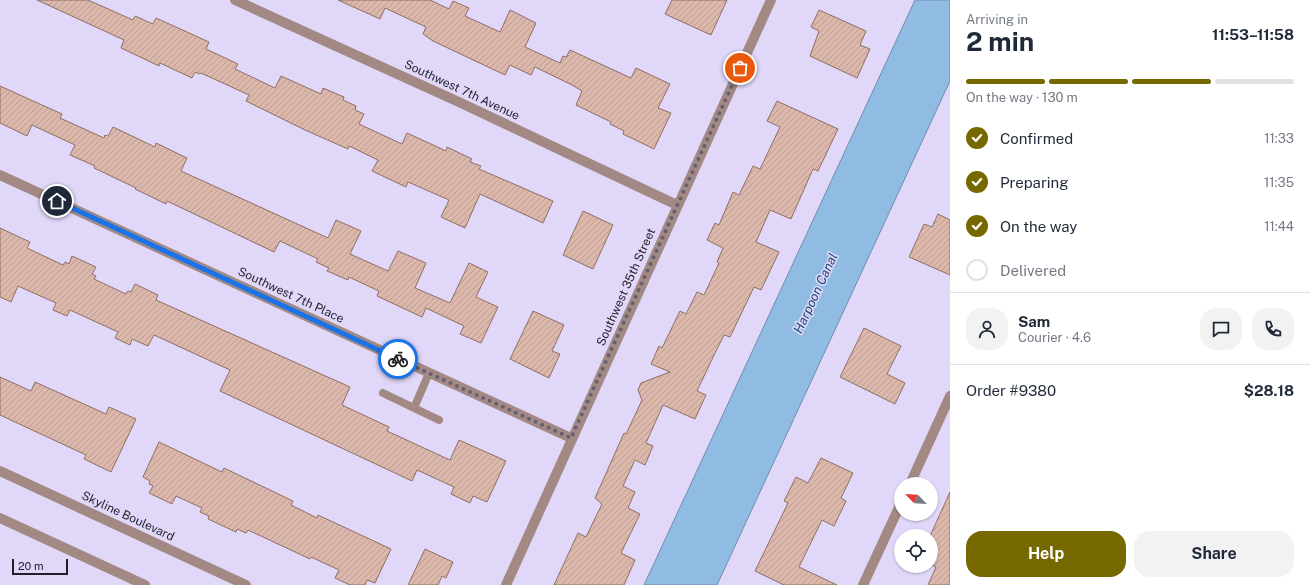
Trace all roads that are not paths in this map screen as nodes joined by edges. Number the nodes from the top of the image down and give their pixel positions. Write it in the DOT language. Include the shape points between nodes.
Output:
graph roads {
  1 [pos="235,0"];
  2 [pos="771,0"];
  3 [pos="0,174"];
  4 [pos="677,205"];
  5 [pos="429,373"];
  6 [pos="383,393"];
  7 [pos="950,396"];
  8 [pos="414,408"];
  9 [pos="440,420"];
  10 [pos="571,438"];
  11 [pos="0,471"];
  12 [pos="913,477"];
  13 [pos="0,518"];
  14 [pos="894,518"];
  15 [pos="146,585"];
  16 [pos="246,585"];
  17 [pos="506,585"];
  18 [pos="863,585"];
  1 -- 4 [label="street, Southwest 7th Avenue"];
  2 -- 4 [label="street, Southwest 35th Street"];
  3 -- 5 [label="street, Southwest 7th Place"];
  4 -- 10 [label="street, Southwest 35th Street"];
  5 -- 8 [label="lane"];
  5 -- 10 [label="street, Southwest 7th Place"];
  6 -- 8 [label="lane"];
  7 -- 12 [label="street"];
  8 -- 9 [label="lane"];
  10 -- 17 [label="street, Southwest 35th Street"];
  11 -- 16 [label="street, Skyline Boulevard"];
  13 -- 15 [label="street"];
  14 -- 18 [label="street"];
}
